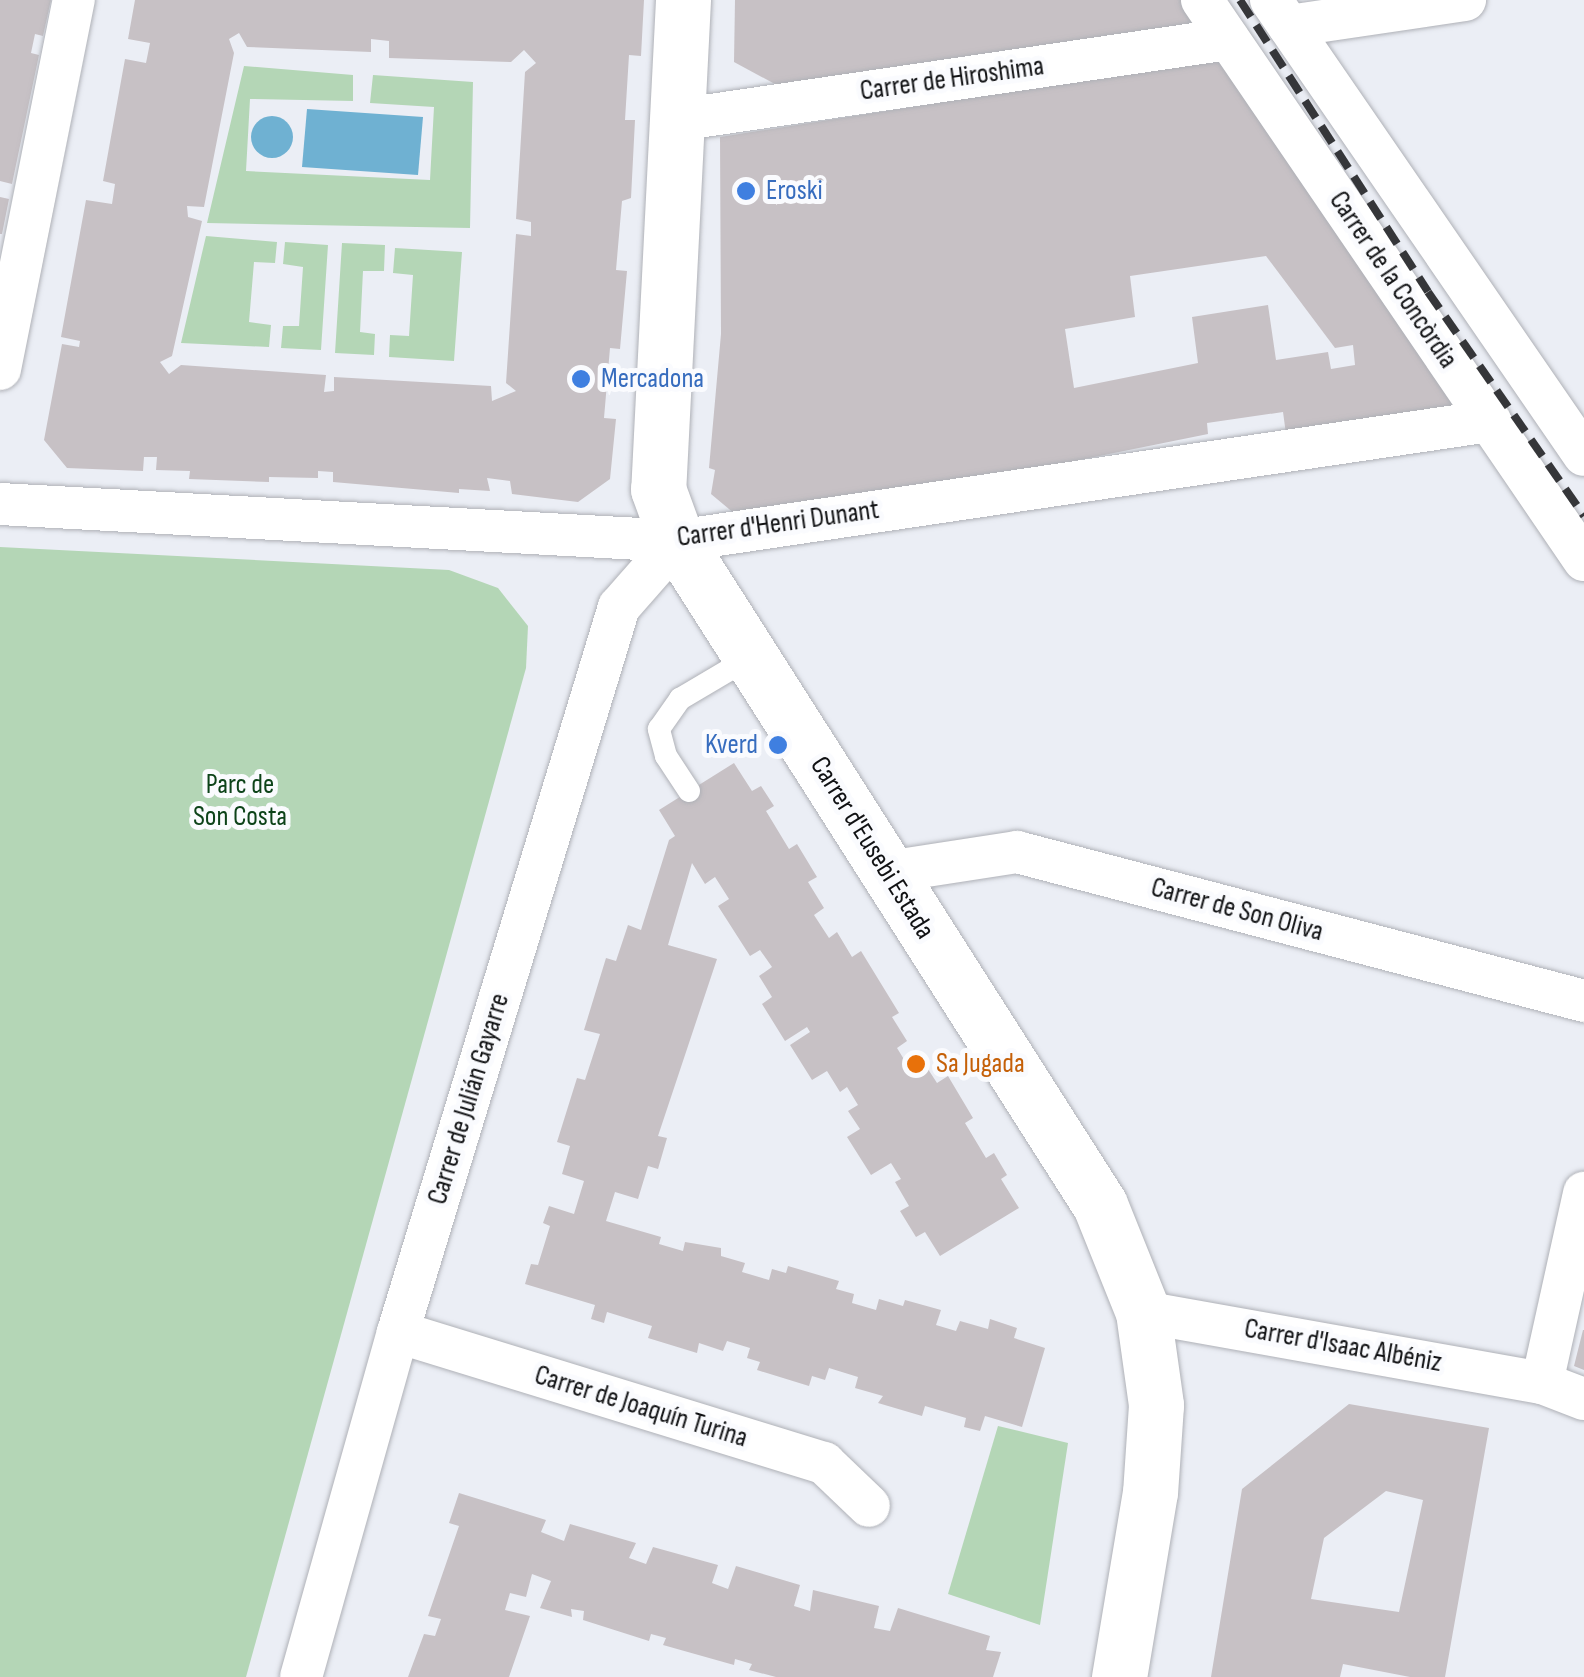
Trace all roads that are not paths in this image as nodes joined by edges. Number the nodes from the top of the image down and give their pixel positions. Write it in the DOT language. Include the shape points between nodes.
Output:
graph roads {
  1 [pos="74,0"];
  2 [pos="682,0"];
  3 [pos="1202,0"];
  4 [pos="1465,0"];
  5 [pos="1280,13"];
  6 [pos="1228,39"];
  7 [pos="677,120"];
  8 [pos="0,369"];
  9 [pos="1570,411"];
  10 [pos="1490,421"];
  11 [pos="1584,455"];
  12 [pos="0,504"];
  13 [pos="678,541"];
  14 [pos="1584,560"];
  15 [pos="751,657"];
  16 [pos="689,791"];
  17 [pos="887,872"];
  18 [pos="1584,1001"];
  19 [pos="1584,1193"];
  20 [pos="1143,1312"];
  21 [pos="398,1332"];
  22 [pos="1542,1383"];
  23 [pos="1584,1399"];
  24 [pos="869,1506"];
  25 [pos="301,1677"];
  26 [pos="1119,1677"];
  1 -- 8 [label="street"];
  2 -- 7 [label="main road, Carrer d'Eusebi Estada"];
  3 -- 6 [label="street, Carrer de la Concòrdia"];
  4 -- 5 [label="street"];
  5 -- 9 [label="street, Carrer de la Concòrdia"];
  6 -- 7 [label="street, Carrer de Hiroshima"];
  6 -- 10 [label="street, Carrer de la Concòrdia"];
  7 -- 13 [label="main road, Carrer d'Eusebi Estada" via="658,488"];
  9 -- 11 [label="street, Carrer de la Concòrdia"];
  10 -- 13 [label="street, Carrer d'Henri Dunant"];
  10 -- 14 [label="street, Carrer de la Concòrdia"];
  12 -- 13 [label="street, Carrer d'Henri Dunant"];
  13 -- 15 [label="main road, Carrer d'Eusebi Estada"];
  13 -- 21 [label="street, Carrer de Julián Gayarre" via="619,607"];
  15 -- 16 [label="lane" via="680,699 659,729 666,756"];
  15 -- 17 [label="main road, Carrer d'Eusebi Estada"];
  17 -- 18 [label="street, Carrer de Son Oliva" via="1017,852"];
  17 -- 20 [label="main road, Carrer d'Eusebi Estada" via="1100,1206"];
  19 -- 22 [label="street"];
  20 -- 22 [label="street, Carrer d'Isaac Albéniz"];
  20 -- 26 [label="main road, Carrer d'Eusebi Estada" via="1156,1405 1150,1492"];
  21 -- 24 [label="street, Carrer de Joaquín Turina" via="824,1463"];
  21 -- 25 [label="street, Carrer de Julián Gayarre"];
  22 -- 23 [label="street, Carrer d'Isaac Albéniz"];
}
